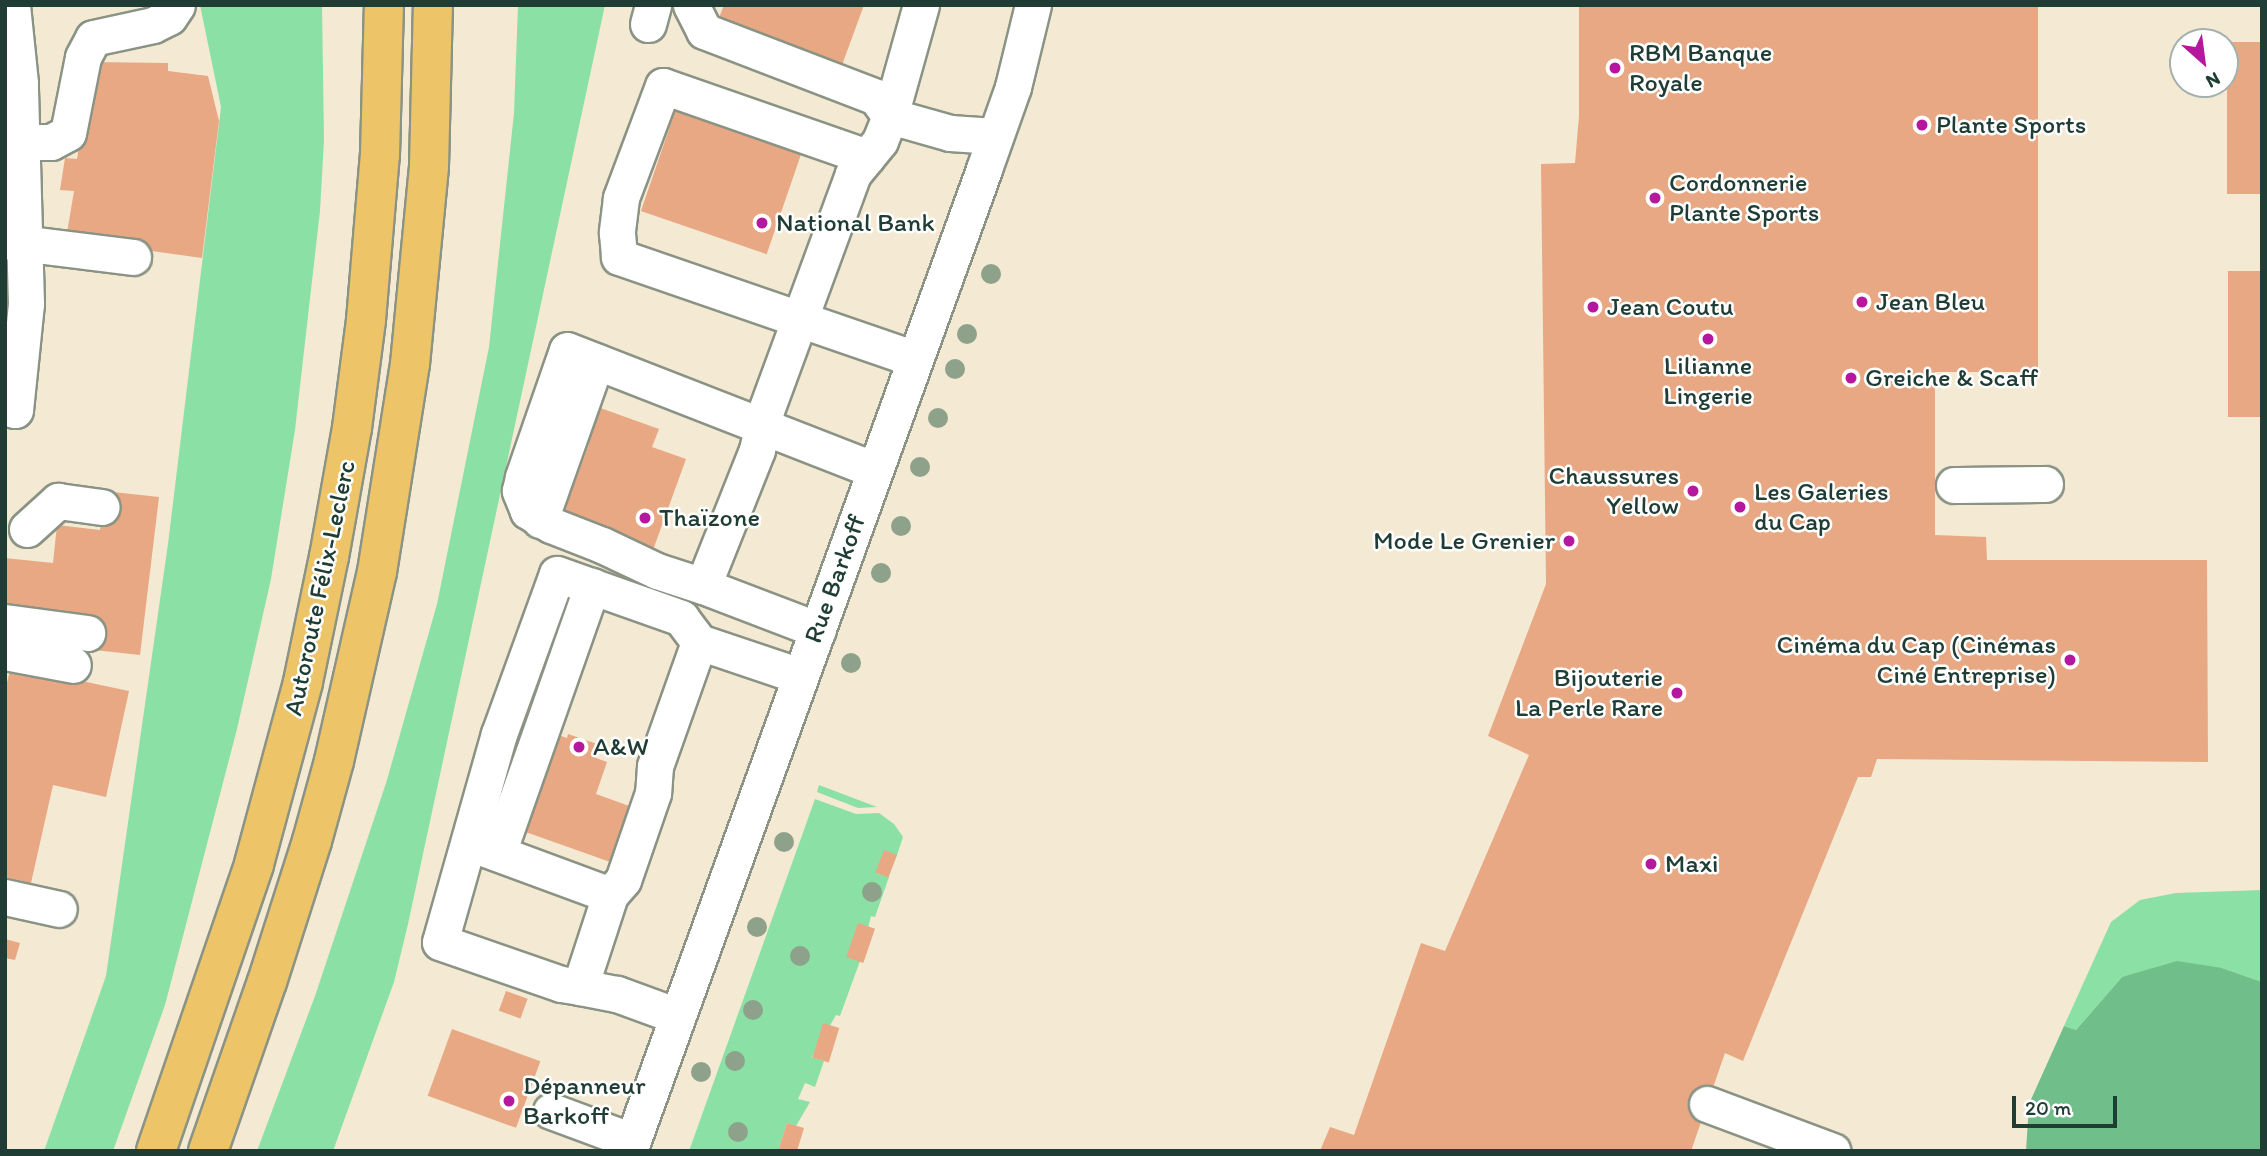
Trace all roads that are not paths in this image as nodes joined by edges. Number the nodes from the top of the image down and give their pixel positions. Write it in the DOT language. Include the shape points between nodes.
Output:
graph roads {
  1 [pos="12,5"];
  2 [pos="177,5"];
  3 [pos="360,5"];
  4 [pos="384,5"];
  5 [pos="433,5"];
  6 [pos="459,5"];
  7 [pos="691,5"];
  8 [pos="921,5"];
  9 [pos="1033,5"];
  10 [pos="890,116"];
  11 [pos="995,136"];
  12 [pos="22,142"];
  13 [pos="380,155"];
  14 [pos="867,157"];
  15 [pos="15,242"];
  16 [pos="134,257"];
  17 [pos="800,317"];
  18 [pos="413,337"];
  19 [pos="915,359"];
  20 [pos="5,408"];
  21 [pos="762,429"];
  22 [pos="874,470"];
  23 [pos="2045,484"];
  24 [pos="1954,485"];
  25 [pos="102,507"];
  26 [pos="29,531"];
  27 [pos="703,586"];
  28 [pos="5,622"];
  29 [pos="818,630"];
  30 [pos="87,633"];
  31 [pos="699,642"];
  32 [pos="5,652"];
  33 [pos="73,665"];
  34 [pos="800,676"];
  35 [pos="483,848"];
  36 [pos="610,895"];
  37 [pos="5,897"];
  38 [pos="59,909"];
  39 [pos="580,987"];
  40 [pos="677,1016"];
  41 [pos="1707,1104"];
  42 [pos="551,1111"];
  43 [pos="631,1146"];
  44 [pos="156,1151"];
  45 [pos="208,1151"];
  46 [pos="1833,1151"];
  1 -- 12 [label="street"];
  2 -- 12 [label="street" via="169,17 153,25 93,37 83,57 68,133 51,142"];
  3 -- 13 [label="highway"];
  4 -- 13 [label="highway, Autoroute Félix-Leclerc"];
  5 -- 18 [label="highway, Autoroute Félix-Leclerc" via="429,166"];
  6 -- 18 [label="highway"];
  7 -- 10 [label="street" via="704,31 876,97"];
  8 -- 10 [label="street"];
  9 -- 11 [label="street, Rue Barkoff" via="1013,87"];
  10 -- 11 [label="street" via="950,133"];
  10 -- 14 [label="street" via="880,141"];
  11 -- 19 [label="street, Rue Barkoff"];
  12 -- 15 [label="street"];
  13 -- 44 [label="highway, Autoroute Félix-Leclerc" via="352,428 303,682 240,909"];
  14 -- 17 [label="street" via="853,174"];
  14 -- 17 [label="street" via="663,86 621,198 619,257"];
  15 -- 16 [label="street"];
  15 -- 20 [label="street" via="26,304 15,410"];
  17 -- 19 [label="street"];
  17 -- 21 [label="street"];
  18 -- 45 [label="highway, Autoroute Félix-Leclerc" via="385,528 334,761 291,910"];
  19 -- 22 [label="street, Rue Barkoff"];
  21 -- 22 [label="street"];
  21 -- 27 [label="street"];
  21 -- 27 [label="street" via="581,356 540,520"];
  22 -- 29 [label="street, Rue Barkoff"];
  23 -- 24 [label="street"];
  25 -- 26 [label="street" via="58,502"];
  27 -- 29 [label="street"];
  28 -- 30 [label="street"];
  29 -- 34 [label="street, Rue Barkoff"];
  31 -- 34 [label="street"];
  31 -- 35 [label="street" via="681,618 592,586"];
  31 -- 36 [label="street" via="655,766 653,793 623,880"];
  32 -- 33 [label="street"];
  34 -- 40 [label="street, Rue Barkoff"];
  35 -- 36 [label="street"];
  35 -- 39 [label="street" via="440,942"];
  36 -- 39 [label="street"];
  37 -- 38 [label="street"];
  39 -- 40 [label="street" via="617,994"];
  40 -- 43 [label="street, Rue Barkoff"];
  41 -- 46 [label="street"];
  42 -- 43 [label="street"];
}
